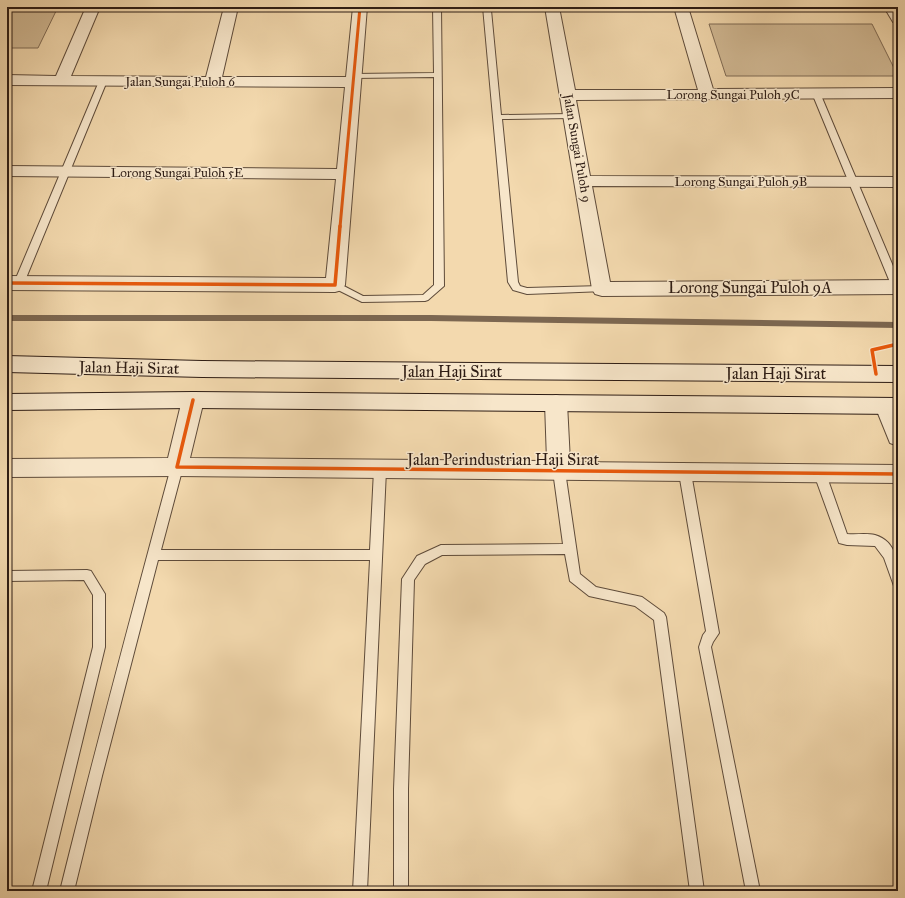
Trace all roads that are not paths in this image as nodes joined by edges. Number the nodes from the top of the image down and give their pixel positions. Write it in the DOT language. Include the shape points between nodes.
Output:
graph roads {
  1 [pos="93,7"];
  2 [pos="231,7"];
  3 [pos="360,7"];
  4 [pos="437,7"];
  5 [pos="488,7"];
  6 [pos="516,7"];
  7 [pos="552,7"];
  8 [pos="681,7"];
  9 [pos="891,7"];
  10 [pos="898,19"];
  11 [pos="436,75"];
  12 [pos="354,79"];
  13 [pos="7,80"];
  14 [pos="61,81"];
  15 [pos="103,81"];
  16 [pos="214,81"];
  17 [pos="816,93"];
  18 [pos="898,93"];
  19 [pos="708,94"];
  20 [pos="568,95"];
  21 [pos="572,116"];
  22 [pos="497,117"];
  23 [pos="7,171"];
  24 [pos="65,172"];
  25 [pos="346,174"];
  26 [pos="583,181"];
  27 [pos="853,182"];
  28 [pos="898,182"];
  29 [pos="13,283"];
  30 [pos="335,285"];
  31 [pos="898,287"];
  32 [pos="602,289"];
  33 [pos="7,364"];
  34 [pos="898,374"];
  35 [pos="193,400"];
  36 [pos="7,402"];
  37 [pos="556,403"];
  38 [pos="892,406"];
  39 [pos="898,437"];
  40 [pos="176,467"];
  41 [pos="7,468"];
  42 [pos="380,470"];
  43 [pos="559,471"];
  44 [pos="685,472"];
  45 [pos="820,474"];
  46 [pos="898,474"];
  47 [pos="569,549"];
  48 [pos="153,555"];
  49 [pos="376,555"];
  50 [pos="7,576"];
  51 [pos="898,582"];
  52 [pos="39,891"];
  53 [pos="67,891"];
  54 [pos="360,891"];
  55 [pos="401,891"];
  56 [pos="698,891"];
  57 [pos="753,891"];
  1 -- 14 [label="street"];
  2 -- 16 [label="street"];
  3 -- 12 [label="street"];
  4 -- 11 [label="lane"];
  5 -- 6 [label="lane"];
  5 -- 22 [label="lane"];
  7 -- 20 [label="street, Jalan Sungai Puloh 9"];
  8 -- 19 [label="street"];
  9 -- 10 [label="street"];
  11 -- 12 [label="lane"];
  11 -- 30 [label="lane" via="439,286 425,298 362,299"];
  12 -- 16 [label="street, Jalan Sungai Puloh 6"];
  12 -- 25 [label="street"];
  13 -- 14 [label="street, Jalan Sungai Puloh 6"];
  14 -- 15 [label="street, Jalan Sungai Puloh 6"];
  15 -- 16 [label="street, Jalan Sungai Puloh 6"];
  15 -- 24 [label="lane"];
  17 -- 18 [label="street, Lorong Sungai Puloh 9C"];
  17 -- 19 [label="street, Lorong Sungai Puloh 9C"];
  17 -- 27 [label="lane"];
  19 -- 20 [label="street, Lorong Sungai Puloh 9C"];
  20 -- 21 [label="street, Jalan Sungai Puloh 9"];
  21 -- 22 [label="lane"];
  21 -- 26 [label="street, Jalan Sungai Puloh 9"];
  22 -- 32 [label="lane" via="513,282 516,288 527,291"];
  23 -- 24 [label="street, Lorong Sungai Puloh 5E"];
  24 -- 25 [label="street, Lorong Sungai Puloh 5E"];
  24 -- 29 [label="lane"];
  25 -- 30 [label="street"];
  26 -- 27 [label="street, Lorong Sungai Puloh 9B"];
  26 -- 32 [label="street, Jalan Sungai Puloh 9"];
  27 -- 28 [label="street, Lorong Sungai Puloh 9B"];
  27 -- 31 [label="lane"];
  29 -- 30 [label="street"];
  31 -- 32 [label="street, Lorong Sungai Puloh 9A"];
  33 -- 34 [label="street, Jalan Haji Sirat" via="202,369"];
  35 -- 36 [label="street, Jalan Haji Sirat"];
  35 -- 37 [label="street, Jalan Haji Sirat"];
  35 -- 40 [label="street"];
  37 -- 38 [label="street, Jalan Haji Sirat"];
  37 -- 43 [label="street, Jalan Perindustrian Haji Sirat"];
  38 -- 39 [label="street"];
  40 -- 41 [label="street, Jalan Perindustrian Haji Sirat"];
  40 -- 42 [label="street, Jalan Perindustrian Haji Sirat"];
  40 -- 48 [label="lane"];
  42 -- 43 [label="street, Jalan Perindustrian Haji Sirat"];
  42 -- 49 [label="lane"];
  43 -- 44 [label="street, Jalan Perindustrian Haji Sirat"];
  43 -- 47 [label="lane"];
  44 -- 45 [label="street, Jalan Perindustrian Haji Sirat"];
  44 -- 57 [label="lane" via="713,633 707,639 705,647"];
  45 -- 46 [label="street, Jalan Perindustrian Haji Sirat"];
  45 -- 51 [label="lane" via="843,538 882,542"];
  47 -- 55 [label="lane" via="441,550 421,560 408,579 401,789"];
  47 -- 56 [label="lane" via="574,577 592,592 638,601 660,617"];
  48 -- 49 [label="lane"];
  48 -- 53 [label="lane"];
  49 -- 54 [label="lane"];
  50 -- 52 [label="lane" via="87,575 99,594 100,647"];
}
